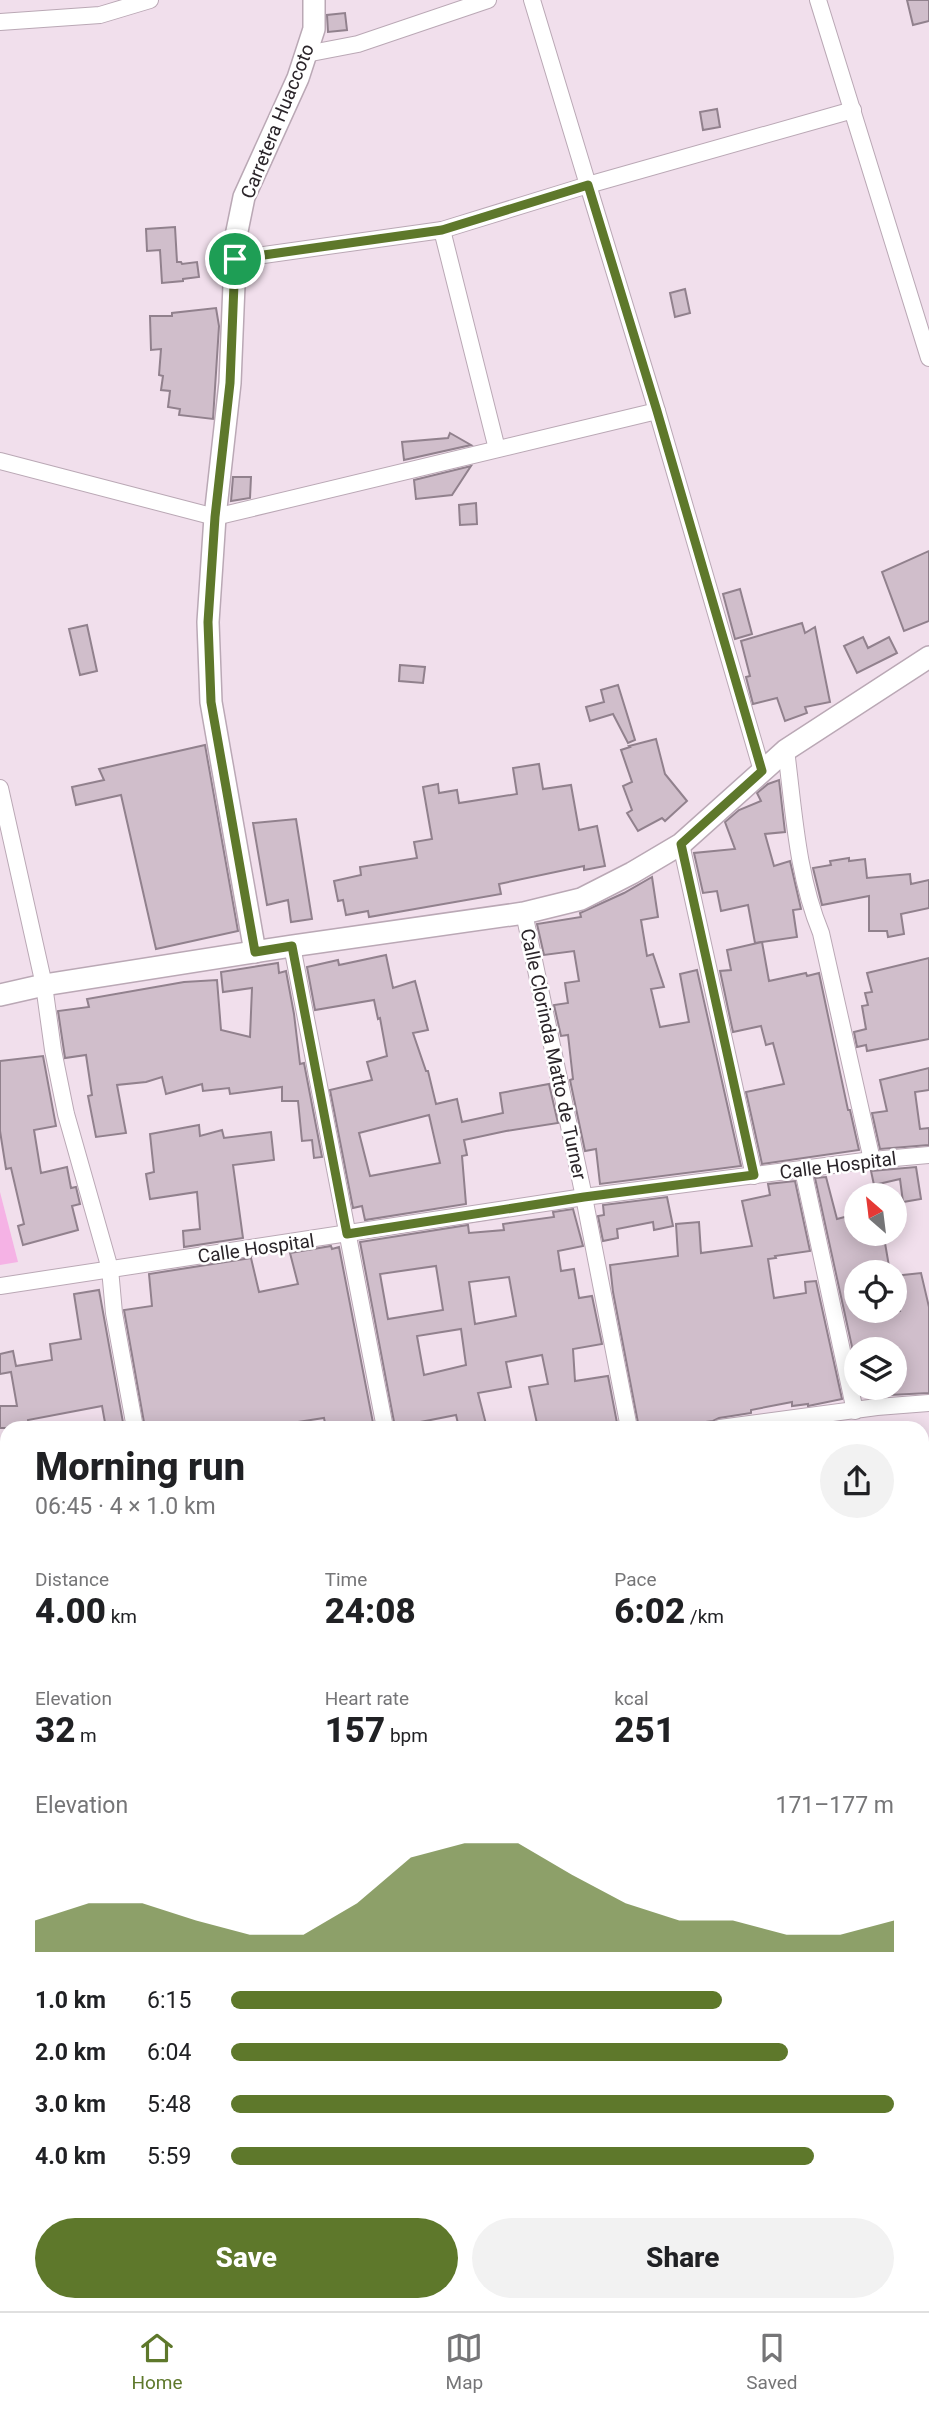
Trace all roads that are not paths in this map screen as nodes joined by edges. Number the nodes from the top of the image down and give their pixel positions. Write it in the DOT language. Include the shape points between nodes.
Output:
graph roads {
  1 [pos="150,0"];
  2 [pos="313,0"];
  3 [pos="488,0"];
  4 [pos="532,0"];
  5 [pos="818,0"];
  6 [pos="0,22"];
  7 [pos="306,54"];
  8 [pos="853,110"];
  9 [pos="588,185"];
  10 [pos="442,230"];
  11 [pos="235,259"];
  12 [pos="929,358"];
  13 [pos="657,411"];
  14 [pos="497,449"];
  15 [pos="0,461"];
  16 [pos="215,517"];
  17 [pos="929,657"];
  18 [pos="786,750"];
  19 [pos="762,771"];
  20 [pos="0,789"];
  21 [pos="681,844"];
  22 [pos="524,913"];
  23 [pos="292,946"];
  24 [pos="255,952"];
  25 [pos="44,985"];
  26 [pos="0,995"];
  27 [pos="929,1155"];
  28 [pos="872,1160"];
  29 [pos="803,1170"];
  30 [pos="754,1175"];
  31 [pos="584,1197"];
  32 [pos="347,1234"];
  33 [pos="110,1269"];
  34 [pos="0,1286"];
  35 [pos="929,1403"];
  36 [pos="855,1411"];
  37 [pos="134,1421"];
  38 [pos="384,1421"];
  39 [pos="628,1421"];
  40 [pos="776,1421"];
  1 -- 6 [label="street" via="100,15"];
  2 -- 7 [label="street, Carretera Huaccoto" via="314,29"];
  3 -- 7 [label="street" via="358,44"];
  4 -- 9 [label="street"];
  5 -- 8 [label="street"];
  7 -- 11 [label="street, Carretera Huaccoto" via="244,197"];
  8 -- 9 [label="street"];
  8 -- 12 [label="street"];
  9 -- 10 [label="street"];
  9 -- 13 [label="street"];
  10 -- 11 [label="street"];
  10 -- 14 [label="street"];
  11 -- 16 [label="street, Carretera Huaccoto" via="230,383"];
  13 -- 14 [label="street"];
  13 -- 19 [label="street"];
  14 -- 16 [label="street"];
  15 -- 16 [label="street"];
  16 -- 24 [label="street, Carretera Huaccoto" via="208,622 211,702"];
  17 -- 18 [label="street"];
  18 -- 19 [label="street"];
  18 -- 28 [label="street" via="801,867 821,933"];
  19 -- 21 [label="street"];
  20 -- 25 [label="street"];
  21 -- 22 [label="street" via="581,899"];
  21 -- 30 [label="street"];
  22 -- 23 [label="street, Calle Clorinda Matto de Turner"];
  22 -- 31 [label="street, Calle Clorinda Matto de Turner"];
  23 -- 24 [label="street, Calle Clorinda Matto de Turner"];
  23 -- 32 [label="street"];
  24 -- 25 [label="street, Calle Clorinda Matto de Turner"];
  25 -- 26 [label="street, Calle Clorinda Matto de Turner"];
  25 -- 33 [label="street" via="66,1114"];
  27 -- 28 [label="street, Calle Hospital"];
  28 -- 29 [label="street, Calle Hospital"];
  29 -- 30 [label="street, Calle Hospital"];
  29 -- 36 [label="street"];
  30 -- 31 [label="street, Calle Hospital"];
  31 -- 32 [label="street, Calle Hospital"];
  31 -- 39 [label="street, Calle Clorinda Matto de Turner"];
  32 -- 33 [label="street, Calle Hospital"];
  32 -- 38 [label="street"];
  33 -- 34 [label="street, Calle Hospital"];
  33 -- 37 [label="street"];
  35 -- 36 [label="street"];
  36 -- 40 [label="street"];
}
